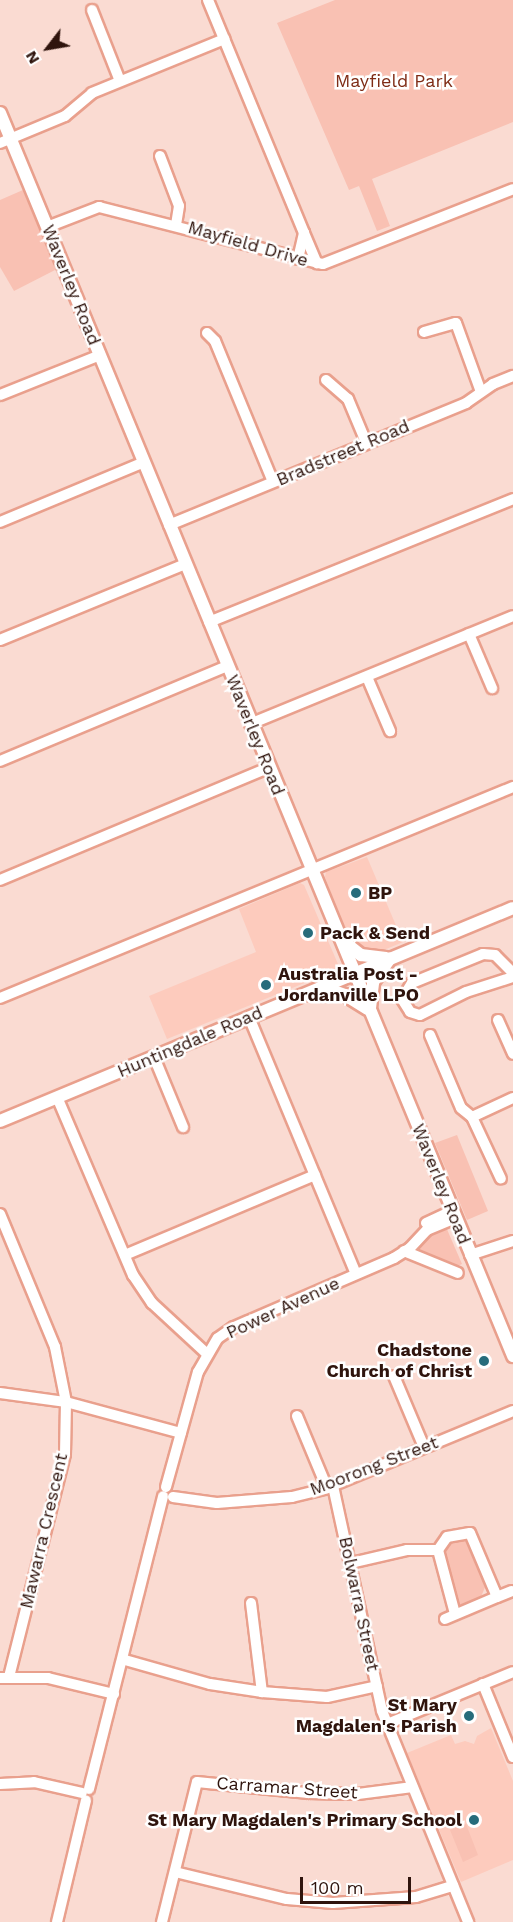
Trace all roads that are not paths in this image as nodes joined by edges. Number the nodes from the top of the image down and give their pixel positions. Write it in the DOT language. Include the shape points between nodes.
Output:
graph roads {
  1 [pos="208,0"];
  2 [pos="92,10"];
  3 [pos="224,39"];
  4 [pos="120,81"];
  5 [pos="0,113"];
  6 [pos="5,141"];
  7 [pos="160,156"];
  8 [pos="513,189"];
  9 [pos="176,224"];
  10 [pos="47,227"];
  11 [pos="304,232"];
  12 [pos="298,259"];
  13 [pos="317,263"];
  14 [pos="424,332"];
  15 [pos="207,333"];
  16 [pos="100,355"];
  17 [pos="513,376"];
  18 [pos="326,380"];
  19 [pos="482,392"];
  20 [pos="0,395"];
  21 [pos="366,442"];
  22 [pos="144,462"];
  23 [pos="273,482"];
  24 [pos="513,499"];
  25 [pos="0,522"];
  26 [pos="169,525"];
  27 [pos="185,564"];
  28 [pos="513,616"];
  29 [pos="209,622"];
  30 [pos="469,634"];
  31 [pos="0,640"];
  32 [pos="227,666"];
  33 [pos="367,677"];
  34 [pos="492,688"];
  35 [pos="250,724"];
  36 [pos="390,731"];
  37 [pos="0,760"];
  38 [pos="268,768"];
  39 [pos="513,787"];
  40 [pos="310,870"];
  41 [pos="0,880"];
  42 [pos="513,908"];
  43 [pos="339,939"];
  44 [pos="391,958"];
  45 [pos="354,974"];
  46 [pos="513,975"];
  47 [pos="322,987"];
  48 [pos="0,998"];
  49 [pos="370,1012"];
  50 [pos="249,1017"];
  51 [pos="498,1020"];
  52 [pos="429,1035"];
  53 [pos="513,1054"];
  54 [pos="154,1057"];
  55 [pos="57,1097"];
  56 [pos="513,1098"];
  57 [pos="472,1117"];
  58 [pos="0,1121"];
  59 [pos="183,1127"];
  60 [pos="315,1175"];
  61 [pos="501,1179"];
  62 [pos="0,1214"];
  63 [pos="453,1214"];
  64 [pos="513,1241"];
  65 [pos="404,1251"];
  66 [pos="125,1255"];
  67 [pos="471,1257"];
  68 [pos="458,1273"];
  69 [pos="356,1274"];
  70 [pos="512,1352"];
  71 [pos="206,1353"];
  72 [pos="394,1376"];
  73 [pos="0,1393"];
  74 [pos="66,1402"];
  75 [pos="513,1411"];
  76 [pos="297,1416"];
  77 [pos="181,1433"];
  78 [pos="424,1447"];
  79 [pos="330,1487"];
  80 [pos="170,1493"];
  81 [pos="438,1550"];
  82 [pos="351,1563"];
  83 [pos="512,1591"];
  84 [pos="497,1598"];
  85 [pos="251,1603"];
  86 [pos="125,1660"];
  87 [pos="513,1672"];
  88 [pos="4,1677"];
  89 [pos="483,1684"];
  90 [pos="376,1686"];
  91 [pos="261,1692"];
  92 [pos="114,1694"];
  93 [pos="387,1724"];
  94 [pos="513,1757"];
  95 [pos="0,1784"];
  96 [pos="413,1787"];
  97 [pos="85,1794"];
  98 [pos="175,1872"];
  99 [pos="453,1886"];
  100 [pos="57,1922"];
  101 [pos="162,1922"];
  102 [pos="468,1922"];
  1 -- 3 [label="street"];
  2 -- 4 [label="street"];
  3 -- 4 [label="street"];
  3 -- 11 [label="street"];
  4 -- 6 [label="street" via="92,93 65,116"];
  5 -- 6 [label="main road, Waverley Road"];
  6 -- 10 [label="main road, Waverley Road"];
  7 -- 9 [label="street" via="179,206"];
  8 -- 13 [label="street, Mayfield Drive" via="333,262"];
  9 -- 10 [label="street, Mayfield Drive" via="99,207"];
  9 -- 12 [label="street, Mayfield Drive"];
  10 -- 16 [label="main road, Waverley Road"];
  11 -- 12 [label="street"];
  11 -- 13 [label="street"];
  12 -- 13 [label="street, Mayfield Drive"];
  14 -- 19 [label="street" via="456,323"];
  15 -- 23 [label="street" via="215,341"];
  16 -- 20 [label="street"];
  16 -- 22 [label="main road, Waverley Road"];
  17 -- 19 [label="street, Bradstreet Road"];
  18 -- 21 [label="street" via="348,399"];
  19 -- 21 [label="street, Bradstreet Road" via="466,403"];
  21 -- 23 [label="street, Bradstreet Road"];
  22 -- 25 [label="street"];
  22 -- 26 [label="main road, Waverley Road"];
  23 -- 26 [label="street, Bradstreet Road"];
  24 -- 29 [label="street"];
  26 -- 27 [label="main road, Waverley Road"];
  27 -- 29 [label="main road, Waverley Road"];
  27 -- 31 [label="street"];
  28 -- 30 [label="street"];
  29 -- 32 [label="main road, Waverley Road"];
  30 -- 33 [label="street"];
  30 -- 34 [label="street"];
  32 -- 35 [label="main road, Waverley Road"];
  32 -- 37 [label="street"];
  33 -- 35 [label="street"];
  33 -- 36 [label="street"];
  35 -- 38 [label="main road, Waverley Road"];
  38 -- 40 [label="main road, Waverley Road"];
  38 -- 41 [label="street"];
  39 -- 40 [label="street"];
  40 -- 43 [label="main road, Waverley Road"];
  40 -- 48 [label="street"];
  42 -- 44 [label="main road, Huntingdale Road"];
  43 -- 44 [label="main road" via="361,955"];
  43 -- 45 [label="main road, Waverley Road"];
  44 -- 45 [label="main road, Huntingdale Road"];
  44 -- 49 [label="main road" via="373,982"];
  45 -- 47 [label="main road, Huntingdale Road"];
  45 -- 49 [label="main road, Waverley Road"];
  46 -- 46 [label="street" via="420,1015 410,1012 402,999 412,983 483,954 495,955"];
  47 -- 49 [label="main road" via="351,998"];
  47 -- 50 [label="main road, Huntingdale Road"];
  49 -- 63 [label="main road, Waverley Road"];
  50 -- 54 [label="main road, Huntingdale Road"];
  50 -- 60 [label="street"];
  51 -- 53 [label="street"];
  52 -- 57 [label="street" via="460,1108"];
  54 -- 55 [label="main road, Huntingdale Road"];
  54 -- 59 [label="street"];
  55 -- 58 [label="main road, Huntingdale Road"];
  55 -- 66 [label="street"];
  56 -- 57 [label="street"];
  57 -- 61 [label="street"];
  60 -- 66 [label="street"];
  60 -- 69 [label="street"];
  62 -- 74 [label="street, Mawarra Crescent" via="55,1347"];
  63 -- 65 [label="street, Power Avenue"];
  63 -- 67 [label="main road, Waverley Road"];
  64 -- 67 [label="street"];
  65 -- 68 [label="street"];
  65 -- 69 [label="street, Power Avenue"];
  66 -- 71 [label="street" via="152,1303"];
  67 -- 70 [label="main road, Waverley Road"];
  69 -- 71 [label="street, Power Avenue" via="234,1327"];
  71 -- 77 [label="street, Power Avenue"];
  72 -- 78 [label="street"];
  73 -- 74 [label="street"];
  74 -- 77 [label="street"];
  74 -- 88 [label="street, Mawarra Crescent" via="64,1454"];
  75 -- 78 [label="street, Moorong Street"];
  76 -- 79 [label="street, Bolwarra Street"];
  77 -- 80 [label="street, Power Avenue"];
  78 -- 79 [label="street, Moorong Street"];
  79 -- 80 [label="street, Moorong Street" via="292,1497 217,1503"];
  79 -- 82 [label="street, Bolwarra Street"];
  80 -- 86 [label="street, Power Avenue" via="159,1519"];
  81 -- 82 [label="street" via="407,1550"];
  81 -- 84 [label="street" via="447,1537 470,1533"];
  81 -- 84 [label="street" via="450,1617"];
  82 -- 90 [label="street, Bolwarra Street"];
  83 -- 84 [label="street"];
  85 -- 91 [label="street"];
  86 -- 91 [label="street" via="210,1684"];
  86 -- 92 [label="street, Power Avenue"];
  87 -- 89 [label="street"];
  88 -- 92 [label="street" via="48,1678"];
  89 -- 93 [label="street"];
  89 -- 94 [label="street"];
  90 -- 91 [label="street" via="327,1697"];
  90 -- 93 [label="street, Bolwarra Street"];
  92 -- 97 [label="street, Power Avenue"];
  93 -- 96 [label="street, Bolwarra Street"];
  95 -- 97 [label="street" via="34,1782"];
  96 -- 98 [label="street, Carramar Street" via="358,1794 308,1793 197,1782"];
  96 -- 99 [label="street, Bolwarra Street"];
  97 -- 100 [label="street, Power Avenue"];
  98 -- 99 [label="street" via="287,1899 333,1903 416,1897"];
  98 -- 101 [label="street, Carramar Street"];
  99 -- 102 [label="street, Bolwarra Street"];
}
